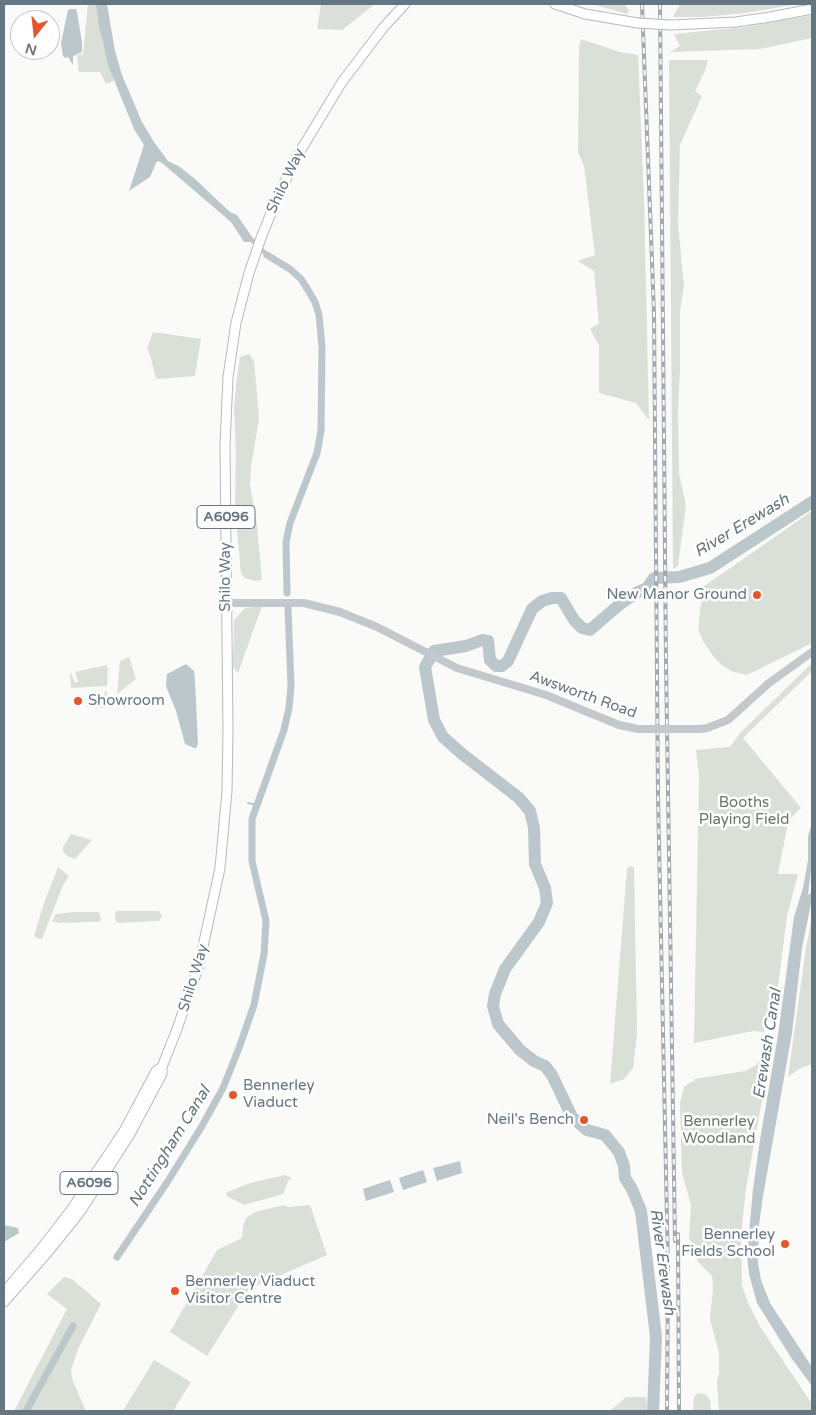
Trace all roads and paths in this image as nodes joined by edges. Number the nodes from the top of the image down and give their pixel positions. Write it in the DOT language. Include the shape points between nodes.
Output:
graph roads {
  1 [pos="405,4"];
  2 [pos="555,4"];
  3 [pos="812,8"];
  4 [pos="226,603"];
  5 [pos="812,652"];
  6 [pos="162,1067"];
  7 [pos="4,1292"];
  8 [pos="4,1302"];
  1 -- 4 [label="main road, Shilo Way / A6096" via="356,62 312,130 275,202 249,273 236,324 227,383"];
  2 -- 3 [label="main road, bridge" via="585,14 638,24 671,25 770,18"];
  4 -- 5 [label="street, Awsworth Road, bridge" via="317,605 358,618 470,673 546,695 619,725 638,729 700,729 728,720 769,683"];
  4 -- 6 [label="main road, Shilo Way / A6096" via="228,766 220,868 199,965"];
  6 -- 7 [label="main road, Shilo Way / A6096" via="156,1071 124,1131 71,1210"];
  6 -- 8 [label="main road, Shilo Way / A6096" via="162,1074 144,1110 97,1188 53,1247"];
}
